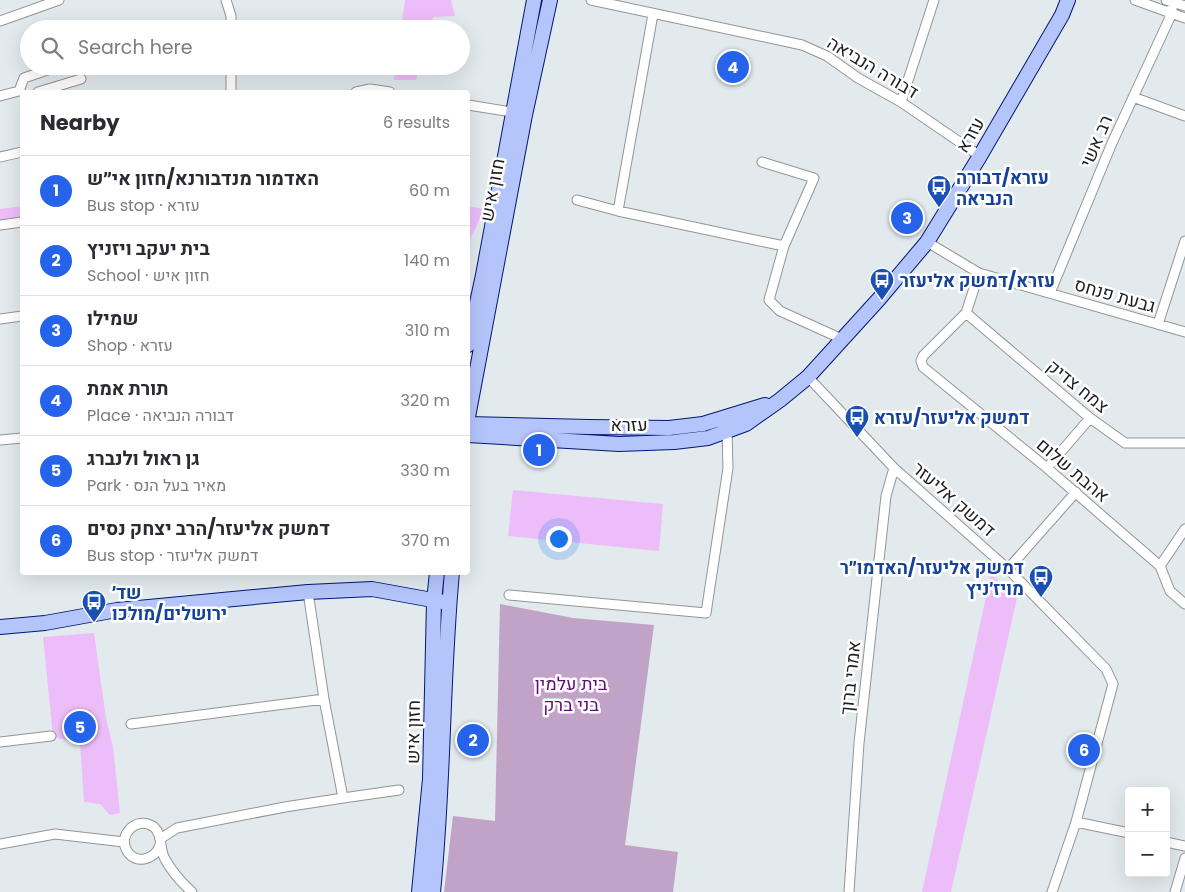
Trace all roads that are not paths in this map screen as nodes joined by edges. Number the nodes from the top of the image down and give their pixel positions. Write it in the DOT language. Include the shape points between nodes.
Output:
graph roads {
  1 [pos="59,0"];
  2 [pos="226,0"];
  3 [pos="534,0"];
  4 [pos="550,0"];
  5 [pos="590,0"];
  6 [pos="934,0"];
  7 [pos="1068,0"];
  8 [pos="1076,0"];
  9 [pos="1135,0"];
  10 [pos="1169,1"];
  11 [pos="1185,6"];
  12 [pos="1172,13"];
  13 [pos="652,14"];
  14 [pos="1062,15"];
  15 [pos="1185,18"];
  16 [pos="231,20"];
  17 [pos="0,21"];
  18 [pos="33,75"];
  19 [pos="231,75"];
  20 [pos="81,79"];
  21 [pos="21,90"];
  22 [pos="45,90"];
  23 [pos="231,90"];
  24 [pos="20,92"];
  25 [pos="0,96"];
  26 [pos="1133,97"];
  27 [pos="901,102"];
  28 [pos="470,105"];
  29 [pos="519,114"];
  30 [pos="1185,116"];
  31 [pos="20,152"];
  32 [pos="980,156"];
  33 [pos="0,157"];
  34 [pos="762,162"];
  35 [pos="577,200"];
  36 [pos="618,211"];
  37 [pos="20,222"];
  38 [pos="0,225"];
  39 [pos="927,242"];
  40 [pos="1185,242"];
  41 [pos="784,246"];
  42 [pos="979,273"];
  43 [pos="1050,293"];
  44 [pos="966,313"];
  45 [pos="20,316"];
  46 [pos="0,319"];
  47 [pos="1158,324"];
  48 [pos="1185,332"];
  49 [pos="470,336"];
  50 [pos="842,339"];
  51 [pos="808,376"];
  52 [pos="780,400"];
  53 [pos="470,405"];
  54 [pos="1090,418"];
  55 [pos="470,424"];
  56 [pos="727,431"];
  57 [pos="470,435"];
  58 [pos="20,438"];
  59 [pos="0,440"];
  60 [pos="1185,443"];
  61 [pos="894,468"];
  62 [pos="1047,468"];
  63 [pos="1076,492"];
  64 [pos="1185,529"];
  65 [pos="1160,566"];
  66 [pos="1008,569"];
  67 [pos="437,575"];
  68 [pos="452,575"];
  69 [pos="308,592"];
  70 [pos="509,595"];
  71 [pos="434,601"];
  72 [pos="449,603"];
  73 [pos="1185,604"];
  74 [pos="0,628"];
  75 [pos="324,699"];
  76 [pos="131,724"];
  77 [pos="52,736"];
  78 [pos="0,742"];
  79 [pos="399,790"];
  80 [pos="343,798"];
  81 [pos="1076,822"];
  82 [pos="1125,833"];
  83 [pos="124,842"];
  84 [pos="160,842"];
  85 [pos="1170,843"];
  86 [pos="0,844"];
  87 [pos="1185,846"];
  88 [pos="1185,858"];
  89 [pos="192,892"];
  90 [pos="419,892"];
  91 [pos="432,892"];
  92 [pos="849,892"];
  93 [pos="1052,892"];
  94 [pos="1175,892"];
  1 -- 17 [label="street"];
  2 -- 16 [label="street"];
  3 -- 29 [label="street, חזון איש"];
  4 -- 29 [label="street, חזון איש"];
  5 -- 13 [label="street, דבורה הנביאה"];
  6 -- 27 [label="street"];
  7 -- 14 [label="street, עזרא"];
  8 -- 14 [label="street, עזרא"];
  9 -- 12 [label="street"];
  10 -- 11 [label="street"];
  10 -- 12 [label="street, רב אשי"];
  12 -- 15 [label="street"];
  12 -- 26 [label="street, רב אשי"];
  13 -- 27 [label="street, דבורה הנביאה" via="802,45 827,56"];
  13 -- 36 [label="street"];
  14 -- 32 [label="street, עזרא"];
  18 -- 21 [label="street" via="24,78"];
  19 -- 23 [label="street"];
  20 -- 22 [label="street"];
  24 -- 25 [label="street"];
  26 -- 30 [label="street"];
  26 -- 43 [label="street, רב אשי"];
  27 -- 32 [label="street, דבורה הנביאה"];
  28 -- 29 [label="street"];
  29 -- 49 [label="street, חזון איש"];
  29 -- 53 [label="street, חזון איש"];
  31 -- 33 [label="street"];
  32 -- 39 [label="street, עזרא"];
  34 -- 41 [label="street" via="814,178"];
  35 -- 36 [label="street"];
  36 -- 41 [label="street"];
  37 -- 38 [label="street"];
  39 -- 42 [label="street, גבעת פנחס"];
  39 -- 50 [label="street, עזרא"];
  40 -- 47 [label="street"];
  41 -- 50 [label="street" via="769,300 780,311"];
  42 -- 43 [label="street, גבעת פנחס"];
  42 -- 44 [label="street, אהבת שלום"];
  43 -- 47 [label="street, גבעת פנחס"];
  44 -- 54 [label="street, צמח צדיק"];
  44 -- 62 [label="street, אהבת שלום" via="923,356 923,367"];
  45 -- 46 [label="street"];
  47 -- 48 [label="street, גבעת פנחס"];
  50 -- 51 [label="street, עזרא"];
  51 -- 52 [label="street, עזרא"];
  51 -- 61 [label="street, דמשק אליעזר"];
  52 -- 55 [label="street, עזרא" via="703,424 669,428"];
  52 -- 56 [label="street, עזרא" via="746,424"];
  54 -- 60 [label="street, צמח צדיק" via="1125,443"];
  54 -- 62 [label="street"];
  56 -- 57 [label="street, עזרא" via="708,438 619,444"];
  56 -- 70 [label="street" via="728,468 706,614"];
  58 -- 59 [label="street"];
  61 -- 66 [label="street, דמשק אליעזר"];
  61 -- 92 [label="street, אמרי ברוך" via="886,496 860,733"];
  62 -- 63 [label="street, אהבת שלום"];
  63 -- 65 [label="street, אהבת שלום"];
  63 -- 66 [label="street"];
  64 -- 65 [label="street"];
  65 -- 73 [label="street, אהבת שלום" via="1170,591"];
  66 -- 81 [label="street, דמשק אליעזר" via="1106,669 1113,684"];
  67 -- 71 [label="street, חזון איש"];
  68 -- 72 [label="street, חזון איש"];
  69 -- 71 [label="street" via="372,590"];
  69 -- 74 [label="street" via="117,610"];
  69 -- 75 [label="street"];
  71 -- 72 [label="street"];
  71 -- 90 [label="street, חזון איש" via="430,779"];
  72 -- 91 [label="street, חזון איש"];
  75 -- 76 [label="street"];
  75 -- 80 [label="street"];
  77 -- 78 [label="street"];
  79 -- 80 [label="street"];
  80 -- 84 [label="street" via="177,828"];
  81 -- 82 [label="street"];
  81 -- 93 [label="street, דמשק אליעזר"];
  83 -- 84 [label="street" via="129,853 140,859 155,854"];
  83 -- 84 [label="street" via="132,826 144,823 154,828"];
  83 -- 86 [label="street" via="55,834"];
  84 -- 89 [label="street" via="164,859"];
  85 -- 87 [label="street"];
  88 -- 94 [label="street"];
}
